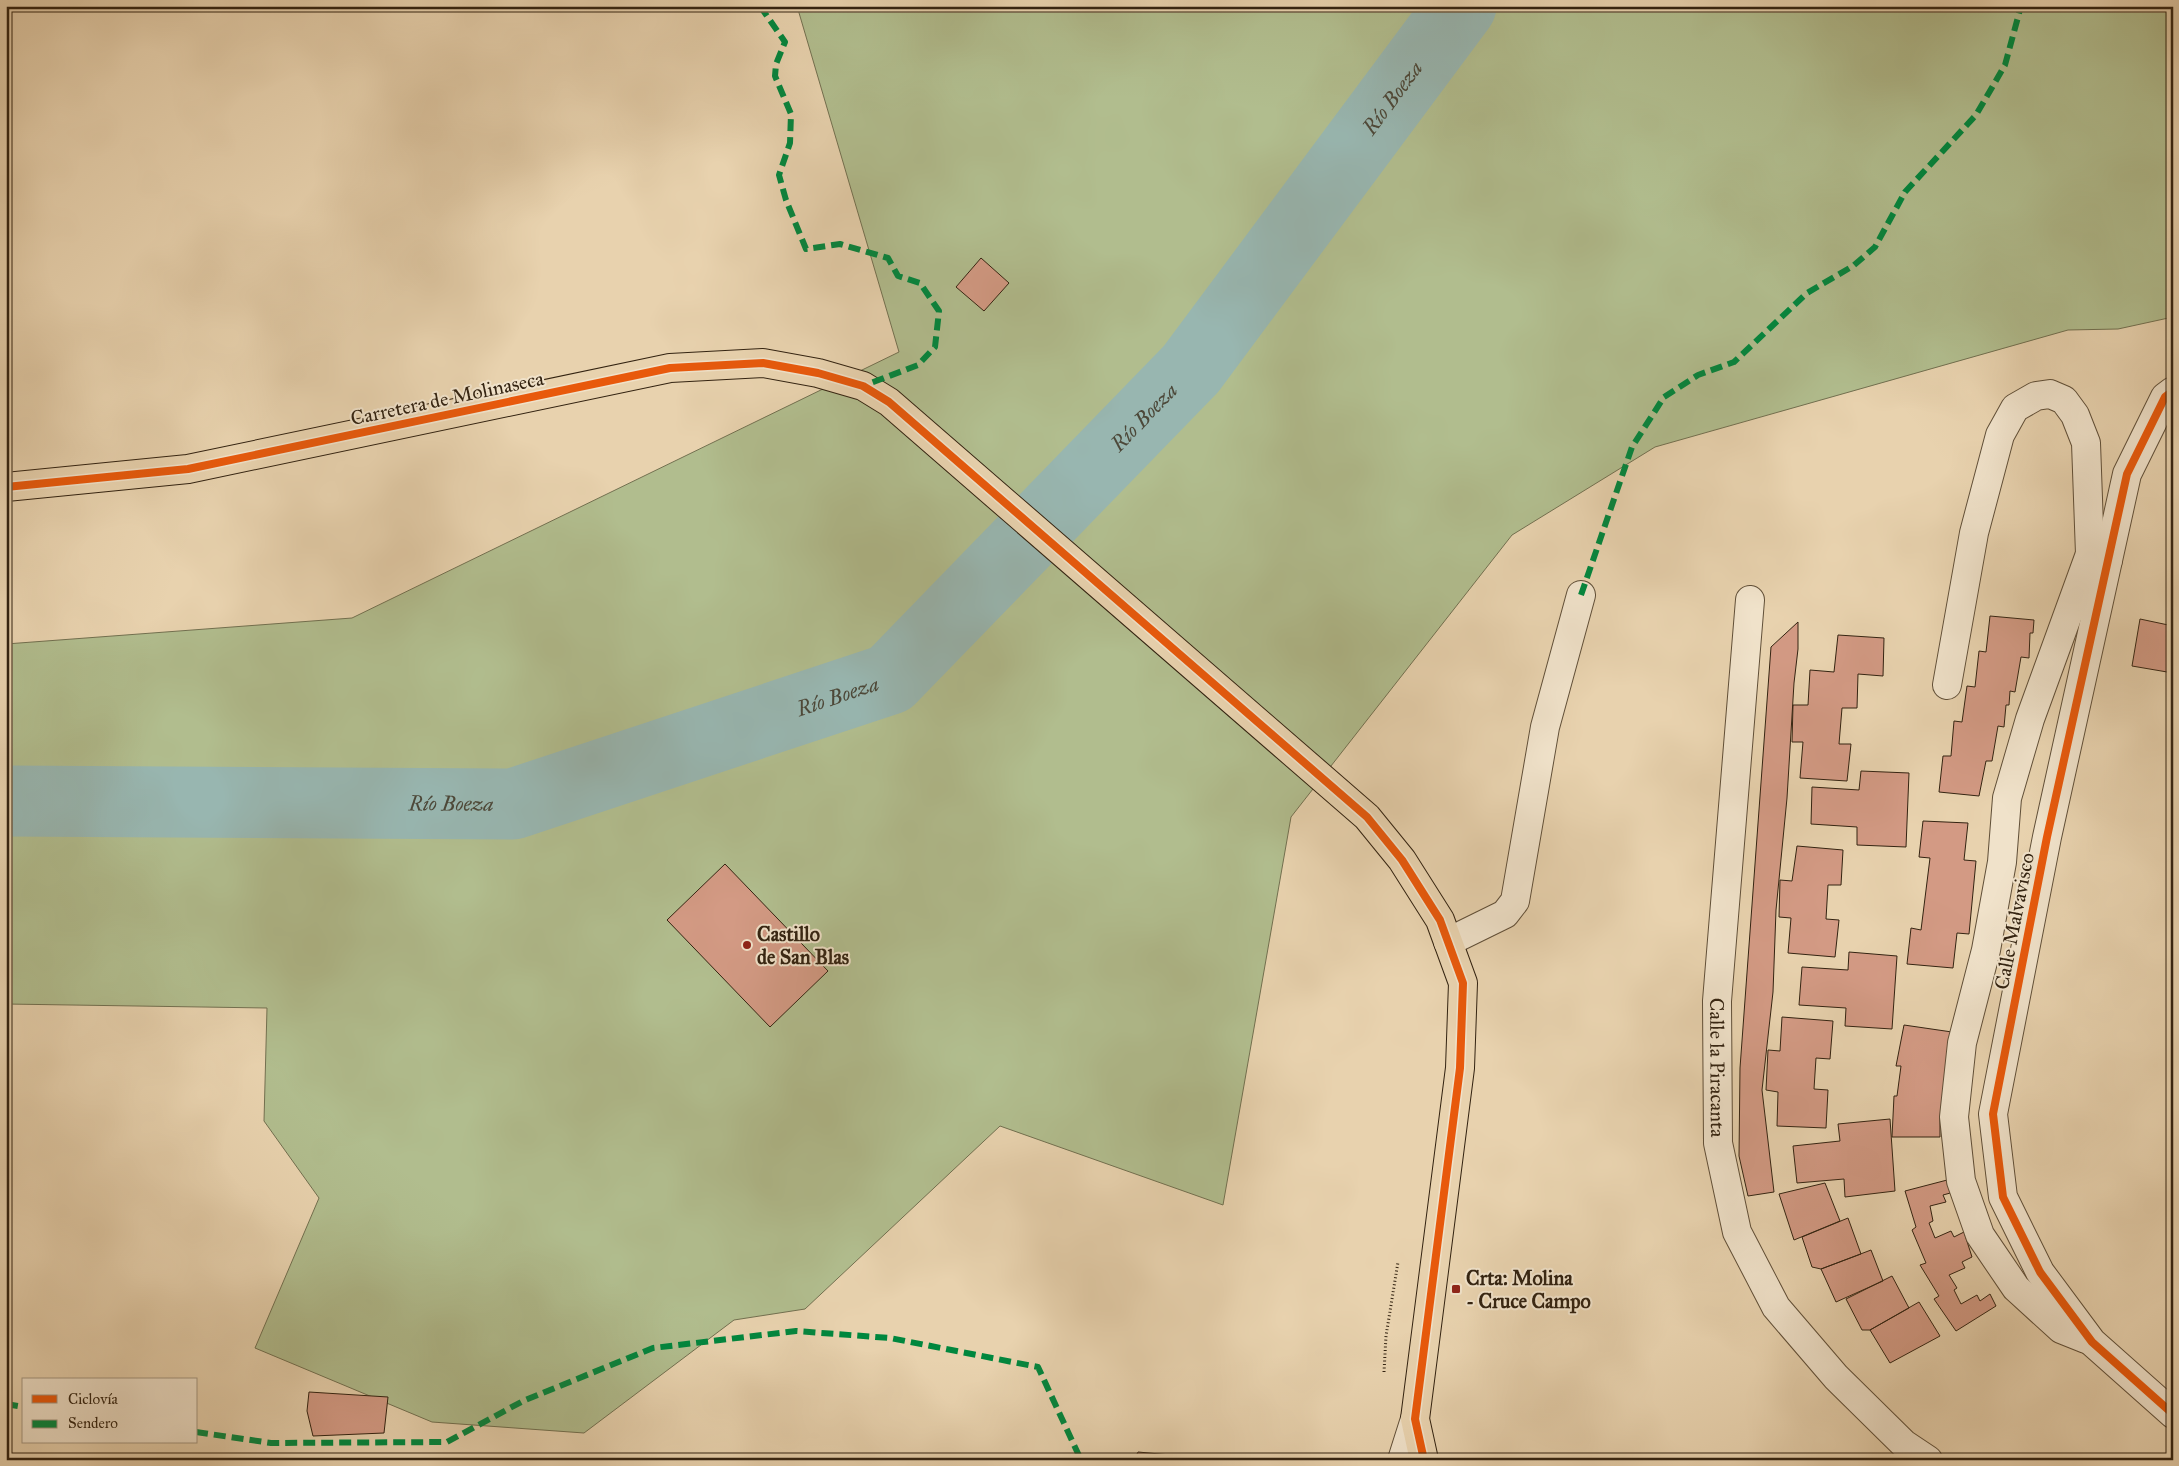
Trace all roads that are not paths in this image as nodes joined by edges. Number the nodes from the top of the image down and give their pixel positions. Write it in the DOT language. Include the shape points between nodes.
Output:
graph roads {
  1 [pos="2173,391"];
  2 [pos="6,487"];
  3 [pos="2099,557"];
  4 [pos="1581,595"];
  5 [pos="1750,600"];
  6 [pos="1947,685"];
  7 [pos="1448,942"];
  8 [pos="2092,1342"];
  9 [pos="2173,1414"];
  10 [pos="1415,1419"];
  11 [pos="1402,1460"];
  12 [pos="1424,1460"];
  13 [pos="1928,1460"];
  1 -- 3 [label="street, Calle Malvavisco" via="2166,398 2127,474"];
  2 -- 7 [label="main road, Carretera de Molinaseca" via="188,469 670,368 763,363 818,373 863,386 889,402 1367,817 1407,868 1440,920"];
  3 -- 6 [label="street" via="2086,443 2075,416 2064,400 2050,394 2036,396 2015,408 2000,435 1974,533"];
  3 -- 8 [label="street, Calle Malvavisco" via="1993,1114 2003,1197 2040,1272"];
  3 -- 8 [label="street" via="2030,719 2007,798 2002,862 1986,950 1962,1043 1954,1118 1961,1182 1980,1235 2016,1288 2061,1329"];
  4 -- 7 [label="street" via="1545,727 1515,901 1506,914"];
  5 -- 13 [label="street, Calle la Piracanta" via="1717,1001 1718,1143 1737,1232 1776,1307 1836,1378 1904,1444"];
  7 -- 10 [label="main road, Carretera de Molinaseca" via="1463,983 1460,1068"];
  8 -- 9 [label="street, Calle Malvavisco"];
  10 -- 11 [label="street"];
  10 -- 12 [label="main road, Carretera de Molinaseca"];
}
